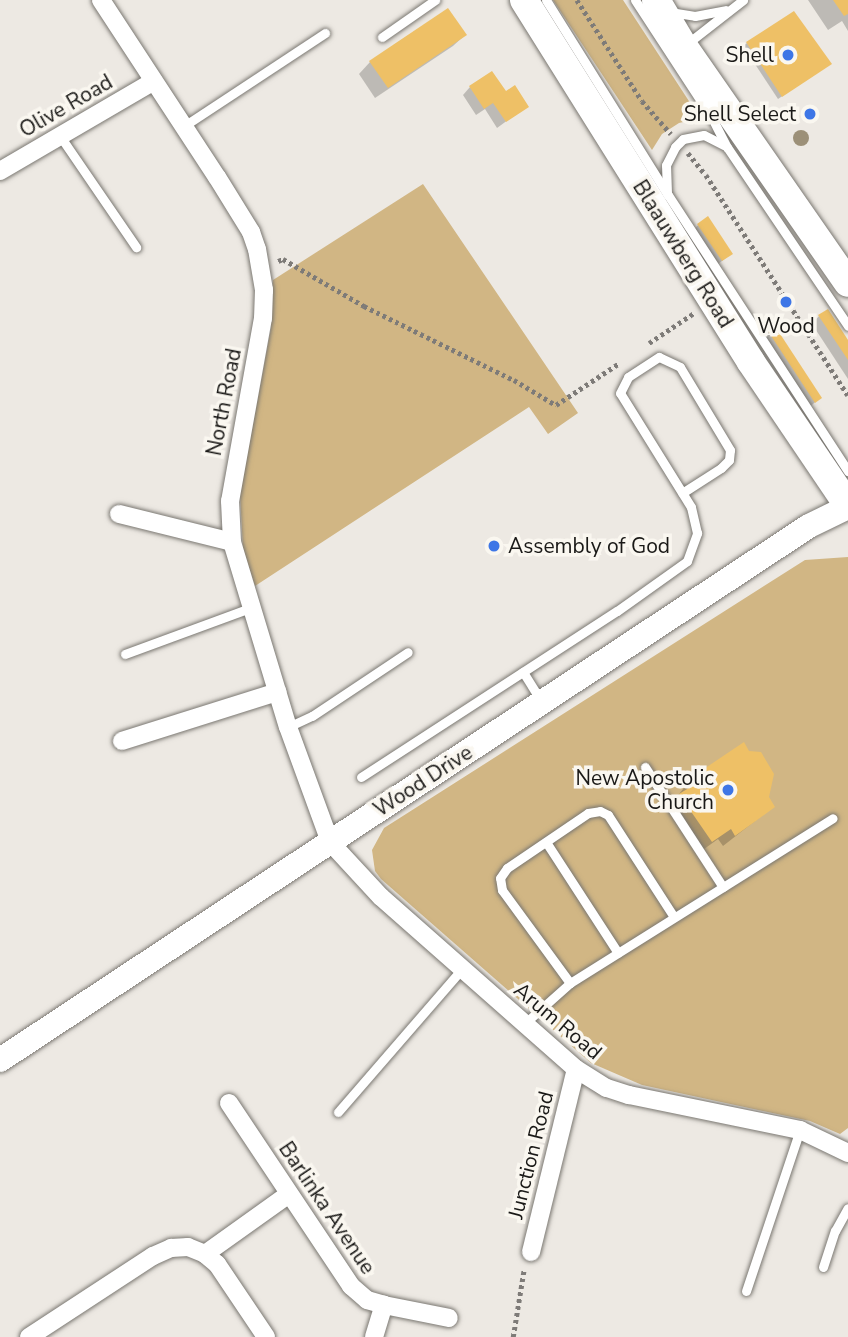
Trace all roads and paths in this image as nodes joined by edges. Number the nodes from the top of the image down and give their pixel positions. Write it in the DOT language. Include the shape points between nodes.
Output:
graph roads {
  1 [pos="101,0"];
  2 [pos="435,0"];
  3 [pos="524,0"];
  4 [pos="546,0"];
  5 [pos="577,0"];
  6 [pos="635,0"];
  7 [pos="743,0"];
  8 [pos="659,5"];
  9 [pos="730,8"];
  10 [pos="325,33"];
  11 [pos="382,37"];
  12 [pos="684,47"];
  13 [pos="154,81"];
  14 [pos="184,126"];
  15 [pos="60,136"];
  16 [pos="678,143"];
  17 [pos="727,147"];
  18 [pos="0,171"];
  19 [pos="668,195"];
  20 [pos="136,247"];
  21 [pos="262,269"];
  22 [pos="848,283"];
  23 [pos="848,326"];
  24 [pos="848,395"];
  25 [pos="570,396"];
  26 [pos="848,471"];
  27 [pos="682,493"];
  28 [pos="848,506"];
  29 [pos="119,514"];
  30 [pos="232,542"];
  31 [pos="250,608"];
  32 [pos="408,652"];
  33 [pos="125,654"];
  34 [pos="523,672"];
  35 [pos="277,692"];
  36 [pos="542,703"];
  37 [pos="288,727"];
  38 [pos="122,741"];
  39 [pos="645,767"];
  40 [pos="361,777"];
  41 [pos="833,818"];
  42 [pos="330,842"];
  43 [pos="546,842"];
  44 [pos="723,887"];
  45 [pos="674,917"];
  46 [pos="618,953"];
  47 [pos="462,969"];
  48 [pos="570,983"];
  49 [pos="524,1024"];
  50 [pos="0,1060"];
  51 [pos="576,1069"];
  52 [pos="229,1103"];
  53 [pos="338,1112"];
  54 [pos="800,1130"];
  55 [pos="848,1153"];
  56 [pos="289,1194"];
  57 [pos="848,1208"];
  58 [pos="531,1252"];
  59 [pos="205,1254"];
  60 [pos="823,1267"];
  61 [pos="746,1291"];
  62 [pos="384,1305"];
  63 [pos="449,1318"];
  64 [pos="29,1337"];
  65 [pos="267,1337"];
  66 [pos="374,1337"];
  67 [pos="513,1337"];
  1 -- 13 [label="street, North Road"];
  2 -- 11 [label="lane"];
  3 -- 28 [label="main road, Blaauwberg Road" via="751,362"];
  4 -- 19 [label="lane"];
  5 -- 16 [label="path" via="642,101"];
  6 -- 17 [label="lane"];
  7 -- 9 [label="lane"];
  8 -- 9 [label="lane" via="695,16"];
  8 -- 12 [label="main road"];
  9 -- 12 [label="lane"];
  10 -- 14 [label="lane"];
  12 -- 22 [label="main road"];
  13 -- 14 [label="street, North Road"];
  13 -- 15 [label="street, Olive Road"];
  14 -- 21 [label="street, North Road" via="251,232"];
  15 -- 18 [label="street, Olive Road"];
  15 -- 20 [label="lane"];
  16 -- 17 [label="lane" via="704,135"];
  16 -- 19 [label="lane" via="666,165"];
  16 -- 24 [label="path" via="706,175"];
  17 -- 23 [label="lane"];
  19 -- 26 [label="lane"];
  21 -- 25 [label="path" via="283,259 556,405"];
  21 -- 30 [label="street, North Road" via="263,318 230,501"];
  27 -- 27 [label="lane" via="727,463 730,450 680,367 667,358 654,358 624,381 620,393"];
  27 -- 34 [label="lane" via="691,507 697,533 688,561"];
  28 -- 36 [label="street, Wood Drive" via="809,526"];
  29 -- 30 [label="street"];
  30 -- 31 [label="street, North Road"];
  31 -- 33 [label="lane"];
  31 -- 35 [label="street, North Road"];
  32 -- 37 [label="lane"];
  34 -- 36 [label="lane"];
  34 -- 40 [label="lane"];
  35 -- 37 [label="street, North Road"];
  35 -- 38 [label="street"];
  36 -- 42 [label="street, Wood Drive"];
  37 -- 42 [label="street, North Road"];
  39 -- 44 [label="lane"];
  41 -- 44 [label="lane"];
  42 -- 47 [label="street, Arum Road" via="363,880"];
  42 -- 50 [label="street, Wood Drive"];
  43 -- 45 [label="lane" via="588,813 604,813"];
  43 -- 46 [label="lane"];
  43 -- 48 [label="lane" via="507,868 500,884"];
  44 -- 45 [label="lane"];
  45 -- 46 [label="lane"];
  46 -- 48 [label="lane"];
  47 -- 49 [label="street, Arum Road"];
  47 -- 53 [label="lane"];
  48 -- 49 [label="lane"];
  49 -- 51 [label="street, Arum Road"];
  51 -- 54 [label="street, Arum Road" via="629,1095"];
  51 -- 58 [label="street, Junction Road"];
  52 -- 56 [label="street, Barlinka Avenue"];
  54 -- 55 [label="street, Arum Road"];
  54 -- 61 [label="lane"];
  56 -- 59 [label="street"];
  56 -- 62 [label="street, Barlinka Avenue" via="351,1286 367,1300"];
  57 -- 60 [label="lane"];
  58 -- 67 [label="path"];
  59 -- 64 [label="street" via="188,1247 153,1256"];
  59 -- 65 [label="street" via="217,1264"];
  62 -- 63 [label="street, Barlinka Avenue"];
  62 -- 66 [label="street"];
}
